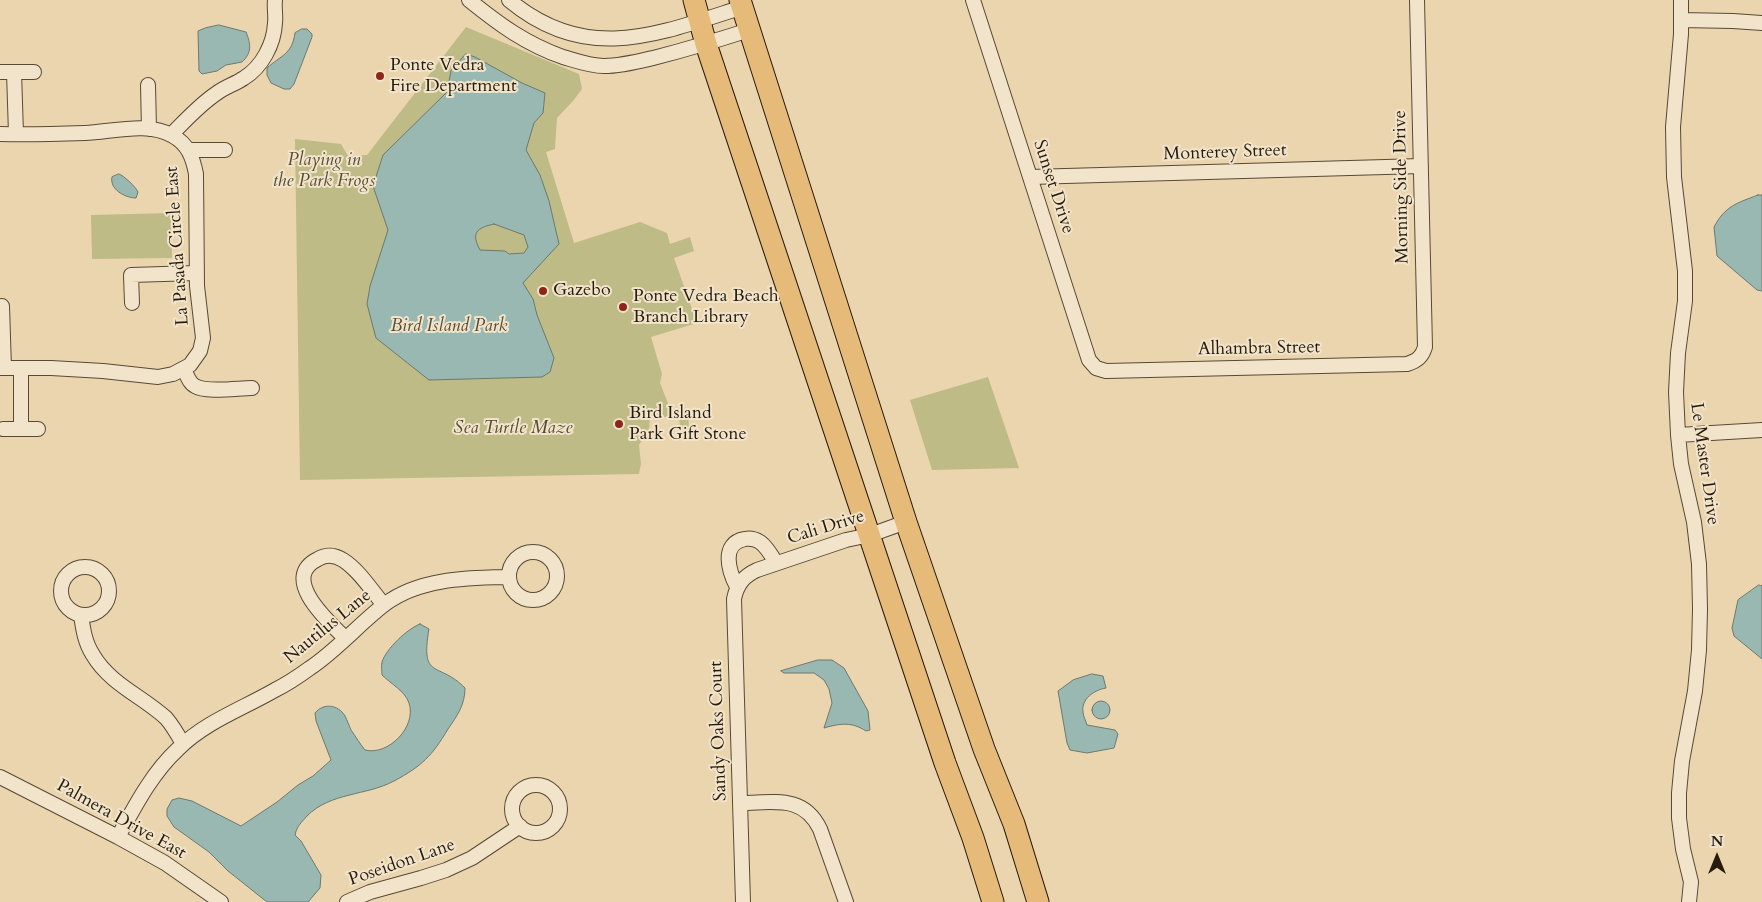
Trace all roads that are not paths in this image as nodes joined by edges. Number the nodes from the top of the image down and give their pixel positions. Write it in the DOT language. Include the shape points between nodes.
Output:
graph roads {
  1 [pos="509,0"];
  2 [pos="694,0"];
  3 [pos="973,0"];
  4 [pos="1417,0"];
  5 [pos="1681,0"];
  6 [pos="274,1"];
  7 [pos="472,1"];
  8 [pos="742,4"];
  9 [pos="1681,20"];
  10 [pos="700,21"];
  11 [pos="1762,23"];
  12 [pos="749,30"];
  13 [pos="706,44"];
  14 [pos="0,72"];
  15 [pos="14,72"];
  16 [pos="34,72"];
  17 [pos="148,85"];
  18 [pos="149,129"];
  19 [pos="0,134"];
  20 [pos="16,134"];
  21 [pos="171,135"];
  22 [pos="188,150"];
  23 [pos="225,150"];
  24 [pos="1421,166"];
  25 [pos="1030,177"];
  26 [pos="196,273"];
  27 [pos="132,303"];
  28 [pos="2,306"];
  29 [pos="1407,364"];
  30 [pos="188,366"];
  31 [pos="2,368"];
  32 [pos="21,368"];
  33 [pos="1112,371"];
  34 [pos="252,388"];
  35 [pos="3,429"];
  36 [pos="21,429"];
  37 [pos="38,429"];
  38 [pos="1762,430"];
  39 [pos="1678,435"];
  40 [pos="906,522"];
  41 [pos="870,535"];
  42 [pos="776,564"];
  43 [pos="509,578"];
  44 [pos="738,586"];
  45 [pos="384,605"];
  46 [pos="81,614"];
  47 [pos="345,638"];
  48 [pos="183,744"];
  49 [pos="0,777"];
  50 [pos="740,803"];
  51 [pos="520,826"];
  52 [pos="118,836"];
  53 [pos="1690,882"];
  54 [pos="214,900"];
  55 [pos="347,902"];
  56 [pos="743,902"];
  57 [pos="846,902"];
  58 [pos="994,902"];
  59 [pos="1038,902"];
  60 [pos="1689,902"];
  61 [pos="1697,902"];
  1 -- 10 [label="street" via="543,23 593,38 618,40 642,37"];
  2 -- 10 [label="main road"];
  3 -- 25 [label="street, Sunset Drive"];
  4 -- 24 [label="street, Morning Side Drive"];
  5 -- 9 [label="street, Le Master Drive"];
  6 -- 21 [label="street" via="275,24 265,56 244,78 198,106"];
  7 -- 13 [label="street" via="518,37 543,50 590,65 635,62"];
  8 -- 10 [label="street"];
  8 -- 12 [label="main road"];
  9 -- 11 [label="street"];
  9 -- 39 [label="street, Le Master Drive" via="1674,127 1674,177 1685,271 1676,392"];
  10 -- 13 [label="main road"];
  12 -- 13 [label="street"];
  12 -- 40 [label="main road"];
  13 -- 41 [label="main road"];
  14 -- 15 [label="street"];
  15 -- 16 [label="street"];
  15 -- 20 [label="street"];
  17 -- 18 [label="street"];
  18 -- 20 [label="street"];
  18 -- 21 [label="street"];
  19 -- 20 [label="street"];
  21 -- 22 [label="street, La Pasada Circle East"];
  22 -- 23 [label="street"];
  22 -- 26 [label="street, La Pasada Circle East" via="196,174"];
  24 -- 25 [label="street, Monterey Street"];
  24 -- 29 [label="street, Morning Side Drive" via="1425,347 1418,360"];
  25 -- 33 [label="street, Sunset Drive" via="1089,360 1096,368"];
  26 -- 27 [label="street" via="131,274"];
  26 -- 30 [label="street, La Pasada Circle East" via="203,338 200,351"];
  28 -- 31 [label="street"];
  29 -- 33 [label="street, Alhambra Street"];
  30 -- 32 [label="street" via="158,377"];
  30 -- 34 [label="street" via="190,382 196,387"];
  31 -- 32 [label="street"];
  32 -- 36 [label="street"];
  35 -- 36 [label="street"];
  36 -- 37 [label="street"];
  38 -- 39 [label="street"];
  39 -- 53 [label="street, Le Master Drive" via="1699,564 1699,650 1679,793 1682,841"];
  40 -- 41 [label="street, Cali Drive"];
  40 -- 59 [label="main road" via="984,750 1014,824"];
  41 -- 42 [label="street, Cali Drive"];
  41 -- 58 [label="main road" via="944,763 974,838"];
  42 -- 44 [label="street, Cali Drive" via="748,574"];
  42 -- 44 [label="street" via="759,541 753,538 738,540 728,556 731,576"];
  43 -- 45 [label="street, Nautilus Lane" via="473,578 420,586"];
  44 -- 50 [label="street, Sandy Oaks Court" via="734,599"];
  45 -- 47 [label="street, Nautilus Lane"];
  45 -- 47 [label="street" via="341,558 327,556 313,561 305,574 305,590 318,610"];
  46 -- 48 [label="street" via="86,640 101,666 166,718"];
  47 -- 48 [label="street, Nautilus Lane" via="312,667 212,723"];
  48 -- 52 [label="street, Nautilus Lane" via="141,796"];
  49 -- 52 [label="street, Palmera Drive East"];
  50 -- 56 [label="street, Sandy Oaks Court"];
  50 -- 57 [label="street" via="787,802 808,811 820,829"];
  51 -- 55 [label="street, Poseidon Lane" via="472,858 446,870"];
  52 -- 54 [label="street, Palmera Drive East" via="165,863"];
  53 -- 60 [label="street, Le Master Drive"];
  53 -- 61 [label="street"];
}
